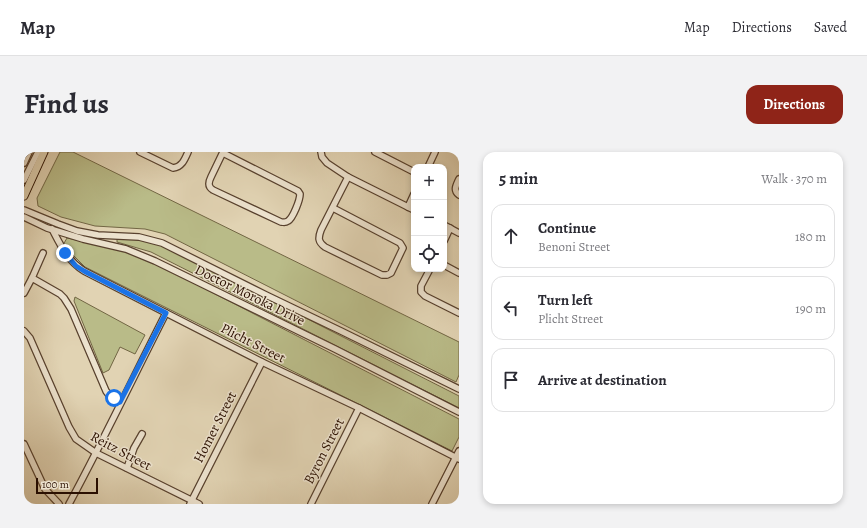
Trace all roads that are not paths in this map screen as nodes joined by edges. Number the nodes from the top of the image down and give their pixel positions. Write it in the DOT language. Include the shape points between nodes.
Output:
graph roads {
  1 [pos="29,152"];
  2 [pos="38,152"];
  3 [pos="44,152"];
  4 [pos="140,152"];
  5 [pos="188,152"];
  6 [pos="320,152"];
  7 [pos="375,152"];
  8 [pos="435,152"];
  9 [pos="223,153"];
  10 [pos="24,163"];
  11 [pos="429,164"];
  12 [pos="411,170"];
  13 [pos="348,177"];
  14 [pos="459,179"];
  15 [pos="24,180"];
  16 [pos="459,195"];
  17 [pos="24,196"];
  18 [pos="411,200"];
  19 [pos="408,207"];
  20 [pos="333,208"];
  21 [pos="411,208"];
  22 [pos="24,210"];
  23 [pos="24,217"];
  24 [pos="447,226"];
  25 [pos="450,228"];
  26 [pos="52,229"];
  27 [pos="459,233"];
  28 [pos="446,236"];
  29 [pos="43,252"];
  30 [pos="447,267"];
  31 [pos="428,272"];
  32 [pos="459,273"];
  33 [pos="32,278"];
  34 [pos="24,292"];
  35 [pos="166,313"];
  36 [pos="459,313"];
  37 [pos="24,331"];
  38 [pos="262,362"];
  39 [pos="459,389"];
  40 [pos="120,402"];
  41 [pos="359,408"];
  42 [pos="459,412"];
  43 [pos="142,434"];
  44 [pos="24,444"];
  45 [pos="459,451"];
  46 [pos="96,453"];
  47 [pos="458,458"];
  48 [pos="127,468"];
  49 [pos="191,502"];
  50 [pos="59,504"];
  51 [pos="70,504"];
  52 [pos="199,504"];
  53 [pos="311,504"];
  54 [pos="432,504"];
  1 -- 10 [label="street"];
  2 -- 15 [label="street"];
  3 -- 17 [label="main road"];
  4 -- 5 [label="street" via="173,168 179,168"];
  6 -- 13 [label="street" via="327,163"];
  7 -- 12 [label="street"];
  8 -- 11 [label="street"];
  9 -- 9 [label="street" via="209,181 213,190 281,222 290,219 300,200 298,192"];
  13 -- 19 [label="street"];
  13 -- 20 [label="street"];
  14 -- 16 [label="street" via="455,188"];
  18 -- 19 [label="street"];
  19 -- 21 [label="street"];
  20 -- 20 [label="street" via="319,234 320,242 382,275 391,273 402,250 400,243"];
  22 -- 39 [label="street, Doctor Moroka Drive" via="77,231 139,237 162,242"];
  23 -- 26 [label="street, Doctor Moroka Drive"];
  24 -- 25 [label="street"];
  25 -- 27 [label="street"];
  25 -- 28 [label="street"];
  26 -- 35 [label="street, Plicht Street" via="65,253 76,266"];
  26 -- 42 [label="street, Doctor Moroka Drive" via="126,249 154,260"];
  29 -- 33 [label="street"];
  30 -- 32 [label="street"];
  31 -- 36 [label="street" via="421,286 421,292"];
  33 -- 34 [label="street"];
  33 -- 40 [label="street" via="64,298 106,391"];
  35 -- 38 [label="street, Plicht Street"];
  35 -- 40 [label="street"];
  37 -- 46 [label="street, Reitz Street" via="30,338 73,434"];
  38 -- 41 [label="street, Plicht Street"];
  38 -- 49 [label="street, Homer Street"];
  40 -- 46 [label="street"];
  41 -- 47 [label="street, Plicht Street"];
  41 -- 53 [label="street, Byron Street"];
  43 -- 48 [label="street"];
  44 -- 50 [label="street" via="45,489"];
  45 -- 47 [label="street"];
  46 -- 48 [label="street, Reitz Street"];
  46 -- 51 [label="street"];
  47 -- 54 [label="street"];
  48 -- 49 [label="street, Reitz Street"];
  49 -- 52 [label="street, Reitz Street"];
}
